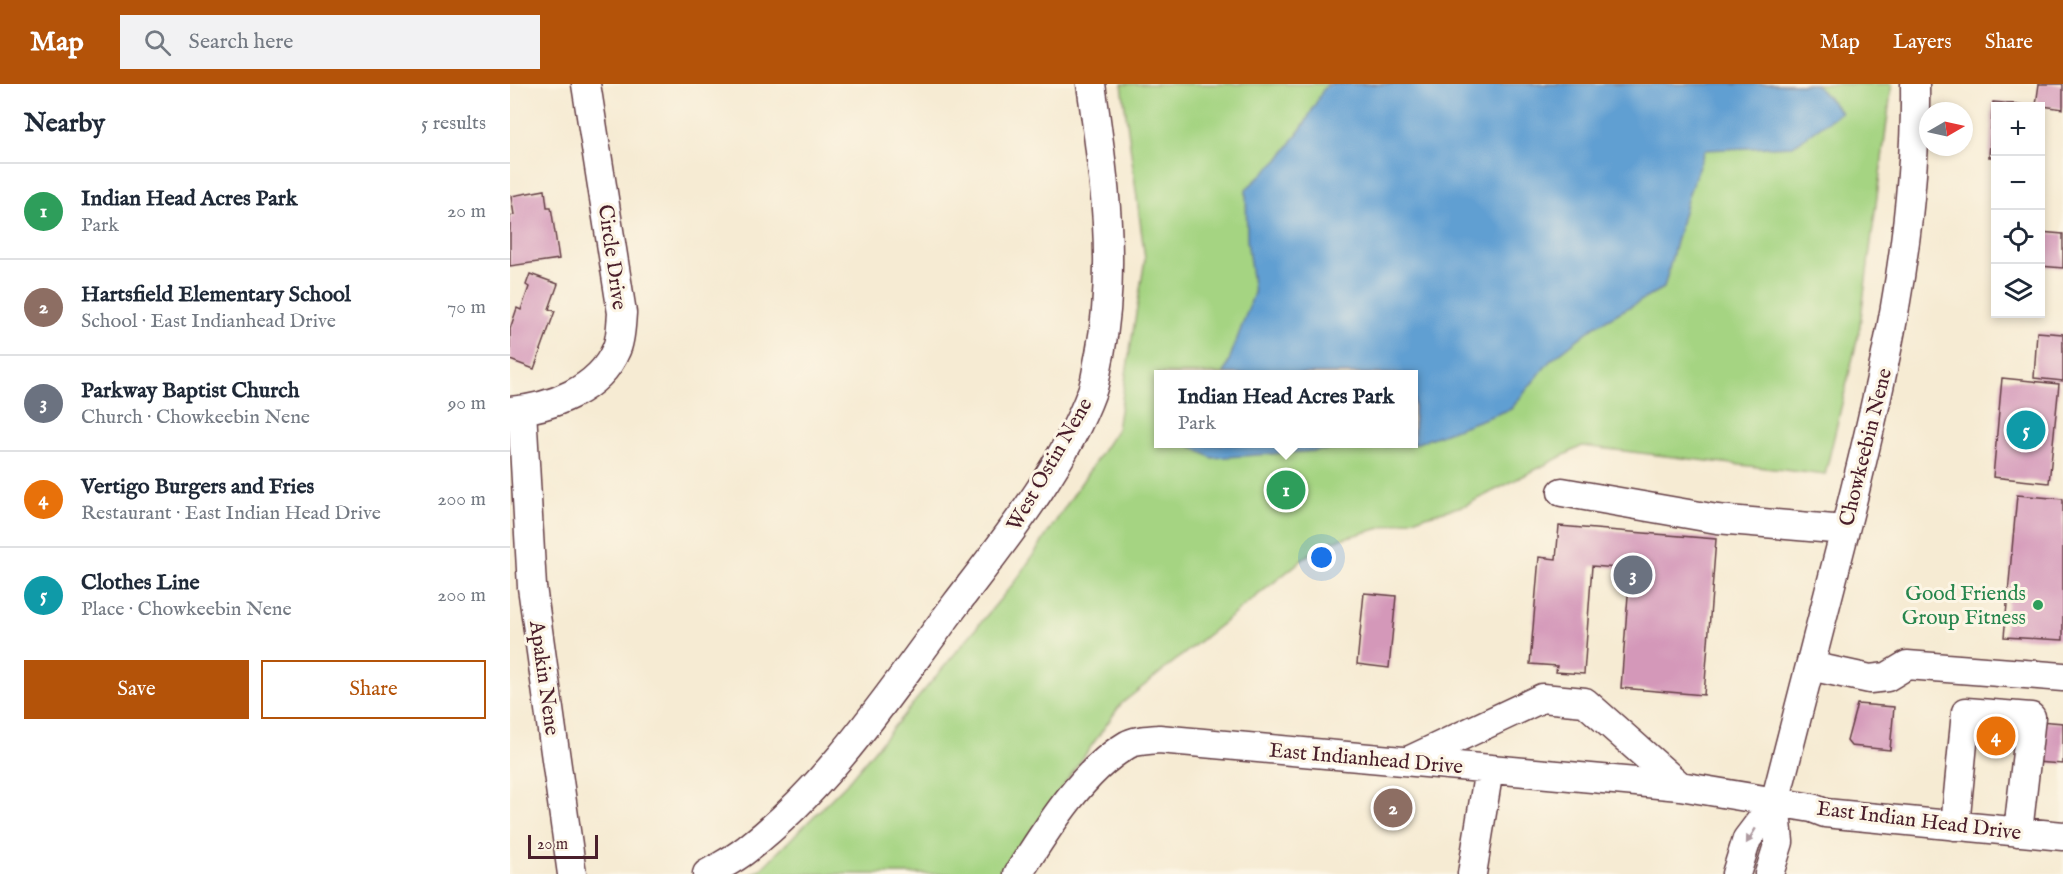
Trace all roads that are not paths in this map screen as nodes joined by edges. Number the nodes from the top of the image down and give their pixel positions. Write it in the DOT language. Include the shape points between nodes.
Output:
graph roads {
  1 [pos="586,84"];
  2 [pos="1091,84"];
  3 [pos="1915,84"];
  4 [pos="516,410"];
  5 [pos="1562,492"];
  6 [pos="1845,530"];
  7 [pos="1809,666"];
  8 [pos="2063,677"];
  9 [pos="1406,762"];
  10 [pos="1489,769"];
  11 [pos="1680,786"];
  12 [pos="1775,802"];
  13 [pos="1955,826"];
  14 [pos="2018,832"];
  15 [pos="2063,836"];
  16 [pos="572,874"];
  17 [pos="707,874"];
  18 [pos="1018,874"];
  19 [pos="1472,874"];
  20 [pos="1736,874"];
  21 [pos="1768,874"];
  1 -- 4 [label="street, Circle Drive" via="621,302 617,349 604,372 574,393"];
  2 -- 17 [label="street, West Ostin Nene" via="1106,193 1109,261 1106,322 1092,390 1064,447 1017,523 864,727 792,809 746,850"];
  3 -- 6 [label="street, Chowkeebin Nene" via="1909,198 1898,292 1883,379"];
  4 -- 16 [label="street, Apakin Nene" via="532,587"];
  5 -- 6 [label="street" via="1717,519"];
  6 -- 7 [label="street, Chowkeebin Nene"];
  7 -- 8 [label="street" via="1870,679 1887,677 1907,665"];
  7 -- 12 [label="street, Chowkeebin Nene"];
  9 -- 10 [label="street, East Indianhead Drive"];
  9 -- 11 [label="street" via="1542,698 1584,702"];
  9 -- 18 [label="street, East Indianhead Drive" via="1159,739 1129,743 1098,767 1047,828"];
  10 -- 11 [label="street, East Indianhead Drive"];
  10 -- 19 [label="street"];
  11 -- 12 [label="street, East Indianhead Drive"];
  12 -- 13 [label="street, East Indian Head Drive" via="1825,813"];
  12 -- 20 [label="street, Chowkeebin Nene, one-way" via="1747,839"];
  12 -- 21 [label="street, Chowkeebin Nene" via="1779,842"];
  13 -- 14 [label="street, East Indian Head Drive"];
  13 -- 14 [label="street" via="1966,712 2031,717"];
  14 -- 15 [label="street, East Indian Head Drive"];
}
